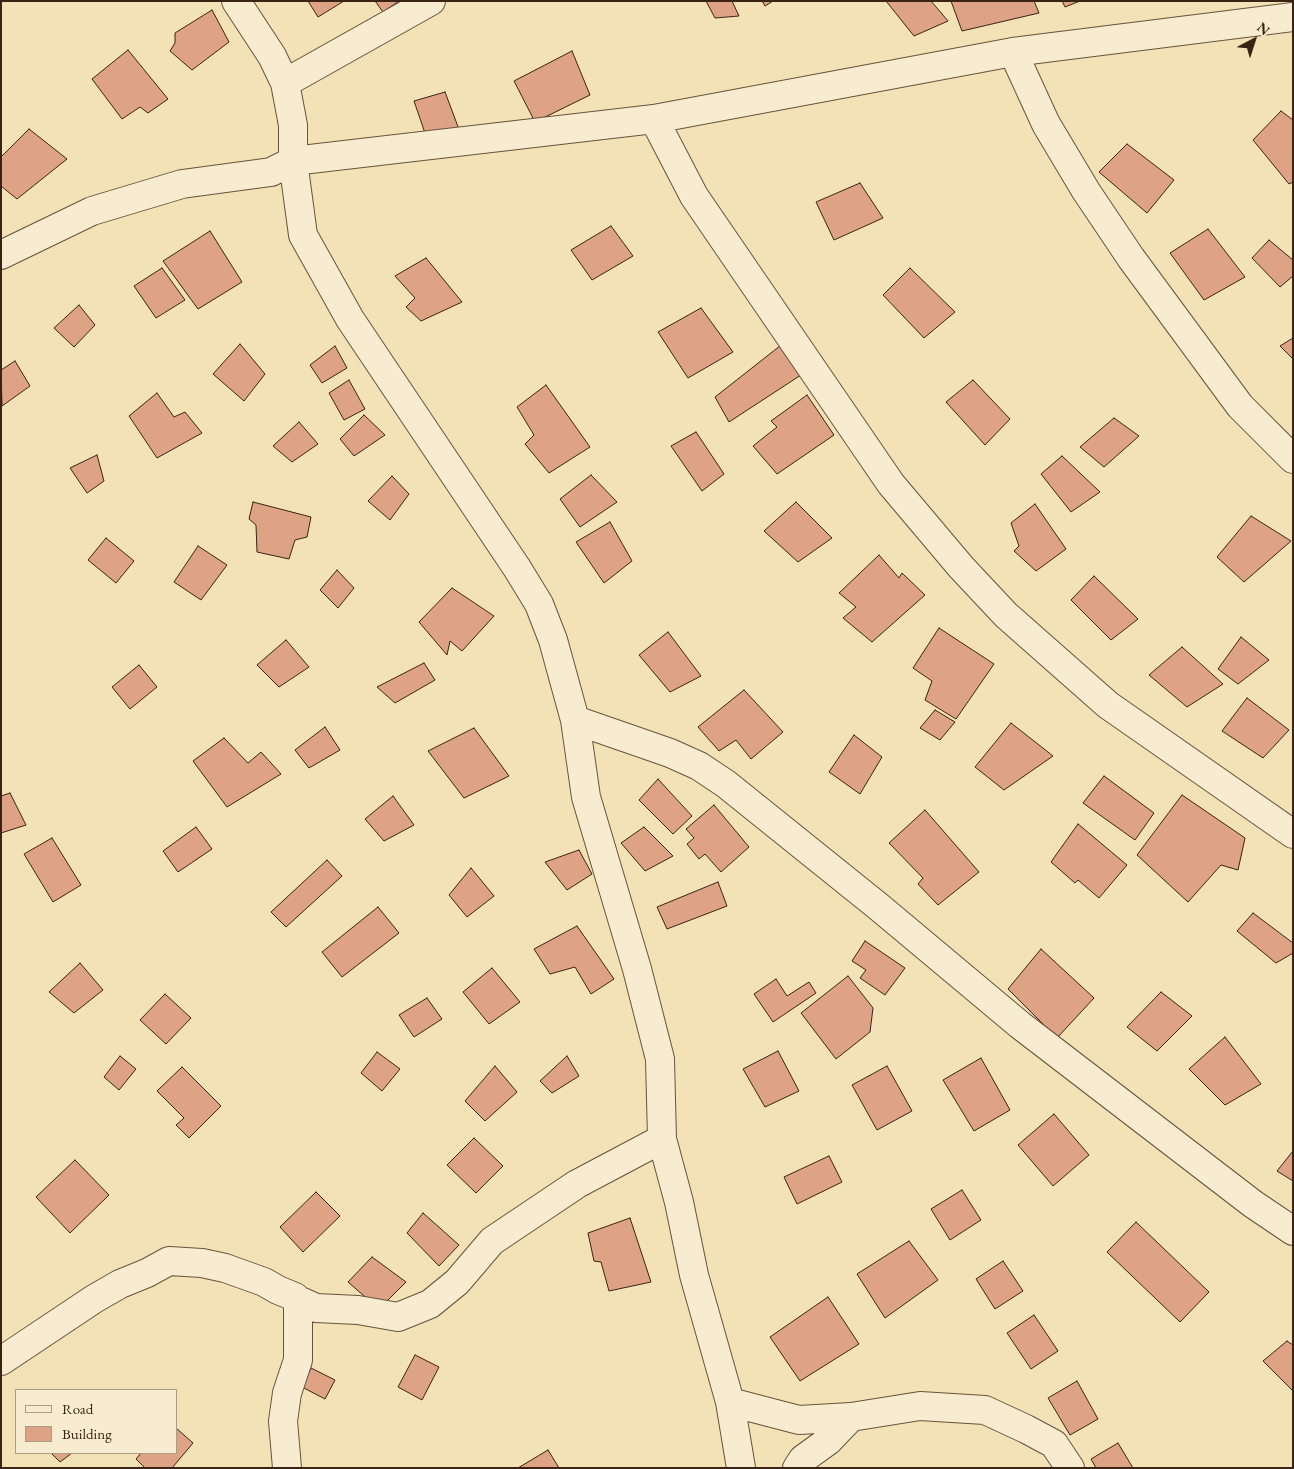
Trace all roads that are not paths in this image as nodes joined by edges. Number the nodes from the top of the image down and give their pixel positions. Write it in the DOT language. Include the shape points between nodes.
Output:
graph roads {
  1 [pos="236,1"];
  2 [pos="431,1"];
  3 [pos="1293,17"];
  4 [pos="1013,52"];
  5 [pos="285,83"];
  6 [pos="654,119"];
  7 [pos="293,161"];
  8 [pos="4,252"];
  9 [pos="1293,459"];
  10 [pos="575,720"];
  11 [pos="1293,834"];
  12 [pos="662,1139"];
  13 [pos="1293,1231"];
  14 [pos="298,1300"];
  15 [pos="1,1361"];
  16 [pos="730,1402"];
  17 [pos="851,1417"];
  18 [pos="287,1468"];
  19 [pos="741,1468"];
  20 [pos="797,1468"];
  21 [pos="1070,1468"];
  1 -- 5 [label="street" via="272,56"];
  2 -- 5 [label="street"];
  3 -- 4 [label="street"];
  4 -- 6 [label="street"];
  4 -- 9 [label="street" via="1046,124 1131,258 1240,406"];
  5 -- 7 [label="street" via="293,125"];
  6 -- 7 [label="street"];
  6 -- 11 [label="street" via="700,204 892,484 961,567 1006,615 1108,705"];
  7 -- 8 [label="street" via="271,172 182,184 92,211"];
  7 -- 10 [label="street" via="303,235 350,320 539,604 553,640"];
  10 -- 12 [label="street" via="586,797 660,1059"];
  10 -- 13 [label="street" via="670,753 699,766 726,784 1020,1025 1246,1199"];
  12 -- 14 [label="street" via="576,1184 492,1241 456,1282 430,1304 398,1317 358,1310 316,1308"];
  12 -- 16 [label="street" via="694,1275"];
  14 -- 15 [label="street" via="264,1282 225,1268 169,1261 100,1295"];
  14 -- 18 [label="street" via="298,1360 287,1393 283,1421"];
  16 -- 17 [label="street" via="799,1420"];
  16 -- 19 [label="street"];
  17 -- 20 [label="street"];
  17 -- 21 [label="street" via="920,1406 985,1410 1054,1444"];
}
